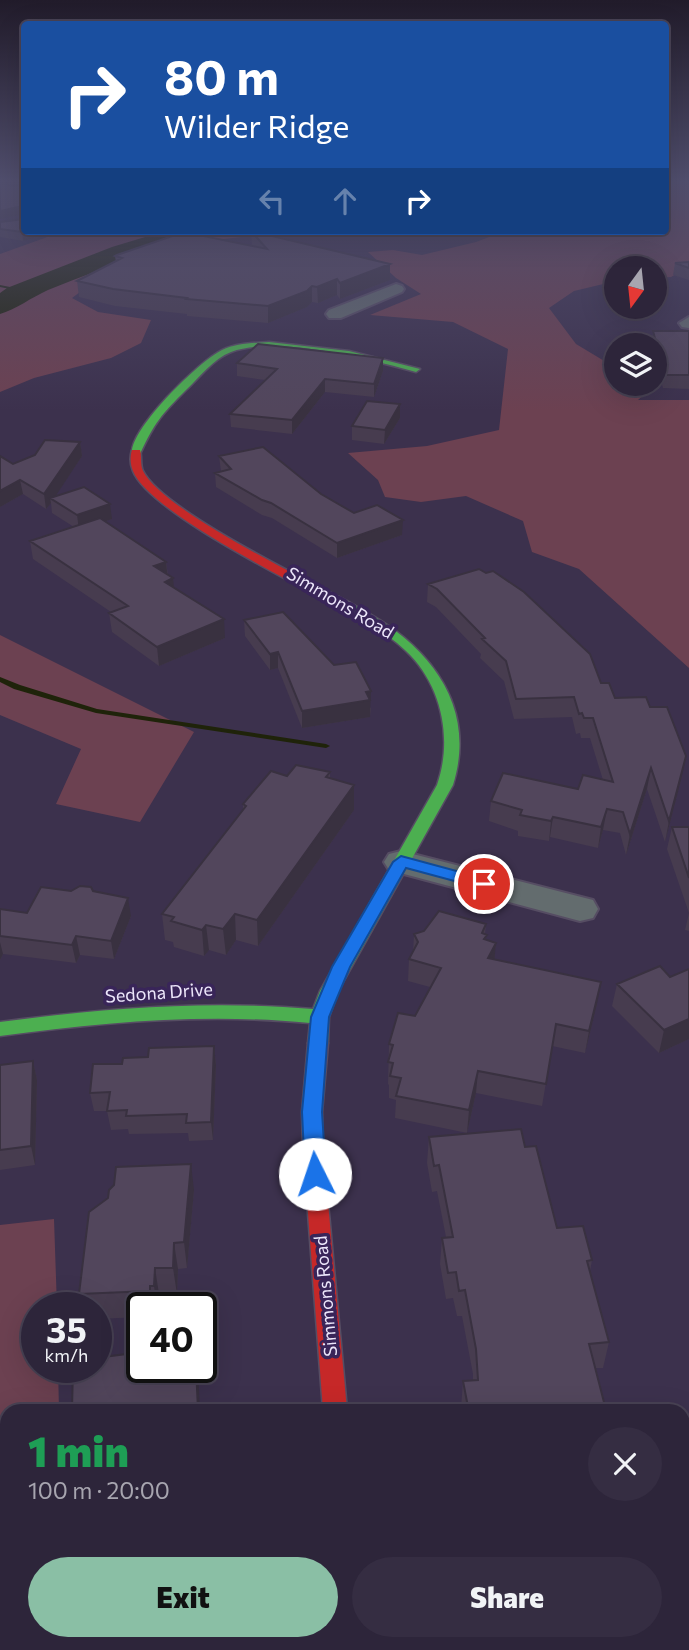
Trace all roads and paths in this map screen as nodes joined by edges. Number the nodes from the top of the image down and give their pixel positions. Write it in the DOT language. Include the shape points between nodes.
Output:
graph roads {
  1 [pos="396,289"];
  2 [pos="335,314"];
  3 [pos="416,369"];
  4 [pos="401,862"];
  5 [pos="580,909"];
  6 [pos="320,1017"];
  7 [pos="0,1029"];
  8 [pos="334,1404"];
  1 -- 2 [label="street"];
  3 -- 4 [label="street, Simmons Road" via="391,360 255,344 227,350 152,417 140,435 137,452 138,471 178,509 374,622 418,656 443,706 454,763"];
  4 -- 5 [label="street"];
  4 -- 6 [label="street, Simmons Road" via="341,967"];
  6 -- 7 [label="street, Sedona Drive" via="234,1007 176,1008"];
  6 -- 8 [label="street, Simmons Road" via="313,1148"];
}
